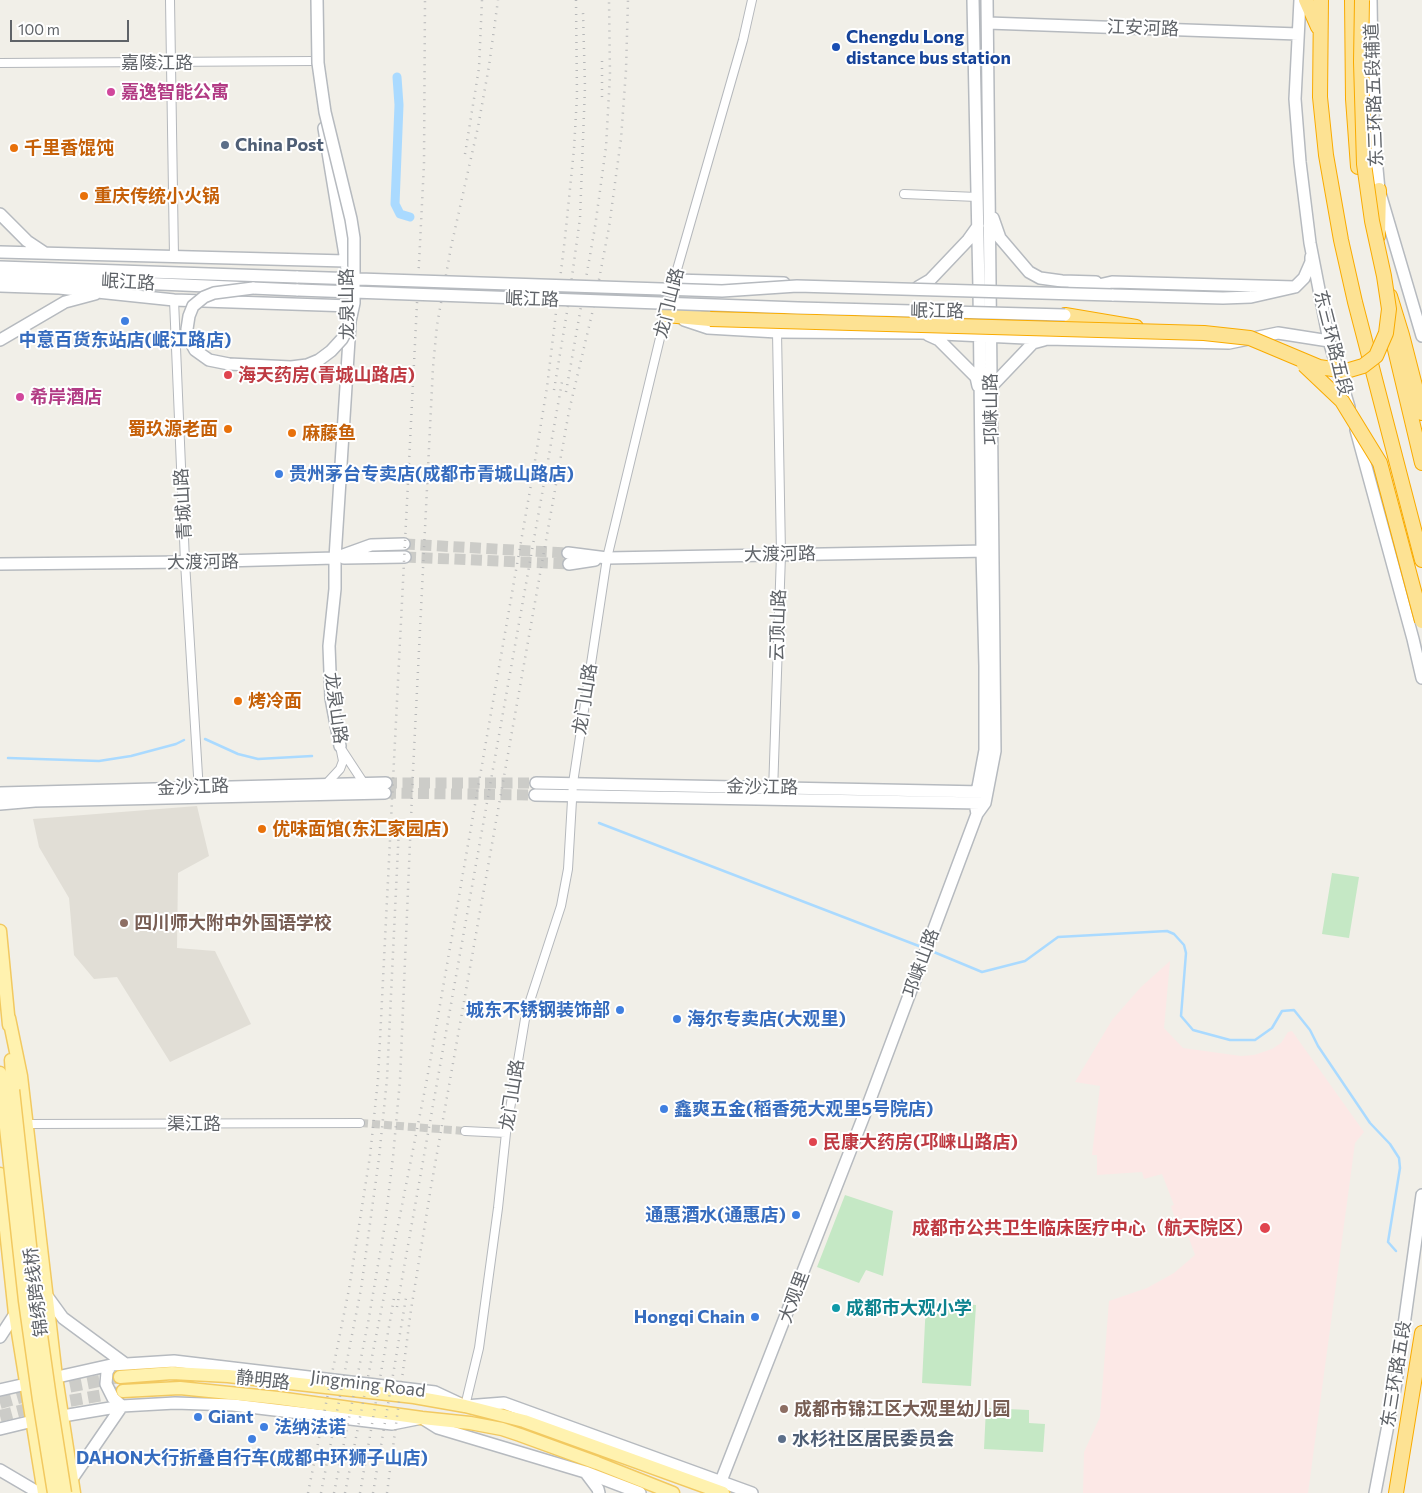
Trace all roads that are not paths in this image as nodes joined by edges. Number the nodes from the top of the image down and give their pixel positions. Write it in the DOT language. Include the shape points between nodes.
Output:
graph roads {
  1 [pos="170,0"];
  2 [pos="312,0"];
  3 [pos="316,0"];
  4 [pos="752,0"];
  5 [pos="973,0"];
  6 [pos="987,0"];
  7 [pos="1300,0"];
  8 [pos="1306,0"];
  9 [pos="1321,0"];
  10 [pos="1352,0"];
  11 [pos="1362,0"];
  12 [pos="1371,0"];
  13 [pos="988,23"];
  14 [pos="1320,32"];
  15 [pos="1298,34"];
  16 [pos="314,61"];
  17 [pos="0,63"];
  18 [pos="172,63"];
  19 [pos="1379,190"];
  20 [pos="904,194"];
  21 [pos="977,197"];
  22 [pos="990,206"];
  23 [pos="0,214"];
  24 [pos="978,226"];
  25 [pos="1310,243"];
  26 [pos="0,252"];
  27 [pos="45,253"];
  28 [pos="174,257"];
  29 [pos="346,260"];
  30 [pos="0,267"];
  31 [pos="1381,276"];
  32 [pos="0,277"];
  33 [pos="674,280"];
  34 [pos="1112,282"];
  35 [pos="0,286"];
  36 [pos="1294,287"];
  37 [pos="253,288"];
  38 [pos="918,288"];
  39 [pos="984,289"];
  40 [pos="102,292"];
  41 [pos="174,300"];
  42 [pos="351,306"];
  43 [pos="666,315"];
  44 [pos="1065,315"];
  45 [pos="1162,331"];
  46 [pos="777,332"];
  47 [pos="921,333"];
  48 [pos="985,336"];
  49 [pos="1422,336"];
  50 [pos="1046,339"];
  51 [pos="0,340"];
  52 [pos="1329,341"];
  53 [pos="1296,358"];
  54 [pos="985,388"];
  55 [pos="1422,413"];
  56 [pos="1422,463"];
  57 [pos="404,544"];
  58 [pos="987,551"];
  59 [pos="781,554"];
  60 [pos="405,556"];
  61 [pos="335,558"];
  62 [pos="607,558"];
  63 [pos="568,559"];
  64 [pos="1422,560"];
  65 [pos="186,562"];
  66 [pos="0,564"];
  67 [pos="1422,621"];
  68 [pos="1422,678"];
  69 [pos="340,746"];
  70 [pos="363,782"];
  71 [pos="327,783"];
  72 [pos="535,789"];
  73 [pos="572,789"];
  74 [pos="199,792"];
  75 [pos="0,793"];
  76 [pos="773,793"];
  77 [pos="980,801"];
  78 [pos="0,804"];
  79 [pos="0,930"];
  80 [pos="9,1018"];
  81 [pos="0,1073"];
  82 [pos="8,1090"];
  83 [pos="865,1113"];
  84 [pos="360,1123"];
  85 [pos="28,1124"];
  86 [pos="465,1131"];
  87 [pos="506,1133"];
  88 [pos="0,1174"];
  89 [pos="1422,1196"];
  90 [pos="47,1296"];
  91 [pos="15,1314"];
  92 [pos="1422,1334"];
  93 [pos="0,1337"];
  94 [pos="124,1363"];
  95 [pos="111,1365"];
  96 [pos="56,1377"];
  97 [pos="120,1377"];
  98 [pos="1415,1378"];
  99 [pos="27,1383"];
  100 [pos="0,1390"];
  101 [pos="123,1391"];
  102 [pos="122,1406"];
  103 [pos="465,1406"];
  104 [pos="61,1416"];
  105 [pos="422,1418"];
  106 [pos="33,1421"];
  107 [pos="0,1429"];
  108 [pos="0,1470"];
  109 [pos="585,1472"];
  110 [pos="72,1479"];
  111 [pos="722,1487"];
  112 [pos="39,1493"];
  113 [pos="44,1493"];
  114 [pos="54,1493"];
  115 [pos="65,1493"];
  116 [pos="74,1493"];
  117 [pos="599,1493"];
  118 [pos="640,1493"];
  119 [pos="673,1493"];
  120 [pos="752,1493"];
  121 [pos="1375,1493"];
  122 [pos="1388,1493"];
  123 [pos="1396,1493"];
  1 -- 18 [label="street"];
  2 -- 16 [label="street, 龙泉山路"];
  3 -- 37 [label="street, bridge" via="318,63 325,112 354,238 354,302 349,326 331,351 307,365 282,367 208,360 195,350 189,339 187,329 193,306 214,293"];
  4 -- 33 [label="street, 龙门山路"];
  5 -- 21 [label="street, 邛崃山路"];
  6 -- 13 [label="street, 邛崃山路"];
  7 -- 15 [label="street, 东三环路五段"];
  8 -- 14 [label="highway"];
  9 -- 14 [label="highway, 东三环路五段"];
  10 -- 31 [label="highway" via="1356,138 1367,230"];
  11 -- 31 [label="highway, bridge" via="1364,164"];
  12 -- 19 [label="street, 东三环路五段辅道" via="1373,126"];
  13 -- 15 [label="street, 江安河路"];
  13 -- 22 [label="street, 邛崃山路"];
  14 -- 64 [label="highway, 东三环路五段" via="1320,96 1326,155 1341,240"];
  15 -- 25 [label="street, 东三环路五段" via="1295,99"];
  16 -- 18 [label="street, 嘉陵江路"];
  16 -- 29 [label="street, 龙泉山路"];
  17 -- 18 [label="street, 嘉陵江路"];
  18 -- 28 [label="street"];
  19 -- 31 [label="highway"];
  19 -- 49 [label="street"];
  20 -- 21 [label="street"];
  21 -- 24 [label="street, 邛崃山路"];
  22 -- 34 [label="street" via="1000,238 1029,272 1040,278 1062,281"];
  22 -- 39 [label="street, 邛崃山路"];
  23 -- 27 [label="street" via="27,241"];
  24 -- 38 [label="street" via="930,280"];
  24 -- 39 [label="street, 邛崃山路"];
  25 -- 36 [label="street" via="1311,262 1304,278"];
  25 -- 52 [label="street, 东三环路五段"];
  26 -- 27 [label="street, 岷江路"];
  27 -- 28 [label="street, 岷江路"];
  28 -- 29 [label="street, 岷江路"];
  29 -- 42 [label="street, 龙泉山路"];
  30 -- 36 [label="street, 岷江路, bridge" via="722,291 797,286 1233,298"];
  31 -- 53 [label="highway, bridge" via="1388,309 1386,333 1376,356 1363,366 1346,371 1319,367"];
  31 -- 55 [label="highway, bridge" via="1402,335"];
  31 -- 56 [label="highway"];
  32 -- 37 [label="street, 岷江路, bridge"];
  33 -- 38 [label="street"];
  33 -- 43 [label="street, 龙门山路"];
  34 -- 36 [label="street"];
  34 -- 39 [label="street" via="1077,291"];
  35 -- 40 [label="street, 岷江路"];
  37 -- 44 [label="street, 岷江路, bridge"];
  38 -- 39 [label="street"];
  39 -- 48 [label="street, 邛崃山路"];
  40 -- 41 [label="street, 岷江路"];
  40 -- 51 [label="street" via="65,302"];
  41 -- 42 [label="street, 岷江路"];
  41 -- 65 [label="street, 青城山路"];
  42 -- 61 [label="street, 龙泉山路"];
  43 -- 45 [label="highway, bridge"];
  43 -- 46 [label="street" via="708,328"];
  43 -- 62 [label="street, 龙门山路"];
  44 -- 45 [label="highway, bridge"];
  45 -- 53 [label="highway, bridge" via="1250,338"];
  46 -- 47 [label="street"];
  46 -- 59 [label="street, 云顶山路"];
  47 -- 48 [label="street"];
  47 -- 54 [label="street" via="939,340"];
  48 -- 50 [label="street"];
  48 -- 54 [label="street, 邛崃山路"];
  50 -- 52 [label="street" via="1229,343 1278,333"];
  50 -- 54 [label="street" via="1033,343"];
  52 -- 68 [label="street, 东三环路五段" via="1358,434"];
  53 -- 67 [label="highway, bridge" via="1342,401 1380,463"];
  54 -- 58 [label="street, 邛崃山路"];
  57 -- 61 [label="street, 大渡河路" via="371,545"];
  58 -- 59 [label="street, 大渡河路"];
  58 -- 77 [label="street, 邛崃山路" via="985,750"];
  59 -- 62 [label="street, 大渡河路"];
  59 -- 76 [label="street, 云顶山路"];
  60 -- 61 [label="street"];
  61 -- 65 [label="street, 大渡河路"];
  61 -- 69 [label="street, 龙泉山路" via="329,646 331,698"];
  62 -- 63 [label="street, 大渡河路"];
  62 -- 73 [label="street, 龙门山路"];
  65 -- 66 [label="street, 大渡河路"];
  65 -- 74 [label="street, 青城山路"];
  69 -- 70 [label="street"];
  69 -- 71 [label="street, 龙泉山路" via="343,761"];
  70 -- 71 [label="street, 金沙江路"];
  70 -- 74 [label="street, 金沙江路" via="385,788"];
  71 -- 74 [label="street, 金沙江路"];
  72 -- 73 [label="street, 金沙江路"];
  73 -- 76 [label="street, 金沙江路"];
  73 -- 87 [label="street, 龙门山路" via="568,869 561,906 526,1013"];
  74 -- 75 [label="street, 金沙江路"];
  74 -- 78 [label="street, 金沙江路"];
  76 -- 77 [label="street, 金沙江路"];
  77 -- 83 [label="street, 邛崃山路"];
  79 -- 80 [label="main road"];
  80 -- 82 [label="main road"];
  80 -- 85 [label="main road"];
  81 -- 82 [label="main road"];
  82 -- 114 [label="main road, 锦绣跨线桥, bridge" via="25,1300"];
  82 -- 115 [label="main road, 锦绣跨线桥, bridge"];
  83 -- 111 [label="street, 大观里"];
  84 -- 85 [label="street, 渠江路"];
  85 -- 90 [label="main road"];
  86 -- 87 [label="street"];
  87 -- 103 [label="street, 龙门山路" via="479,1348"];
  88 -- 91 [label="main road"];
  89 -- 121 [label="street, 东三环路五段" via="1396,1383"];
  90 -- 94 [label="street" via="63,1318"];
  90 -- 96 [label="main road"];
  91 -- 93 [label="street"];
  91 -- 99 [label="main road"];
  92 -- 98 [label="highway, 东三环路五段"];
  94 -- 95 [label="street, Jingming Road"];
  94 -- 103 [label="street, Jingming Road" via="174,1361 405,1388 435,1392"];
  95 -- 96 [label="street, Jingming Road"];
  95 -- 102 [label="street" via="106,1384 113,1398"];
  96 -- 99 [label="street, Jingming Road"];
  96 -- 104 [label="main road"];
  97 -- 103 [label="main road, 静明路" via="172,1373 228,1376 414,1397"];
  98 -- 122 [label="highway"];
  98 -- 123 [label="highway, 东三环路五段"];
  99 -- 100 [label="street, Jingming Road"];
  99 -- 106 [label="main road"];
  101 -- 105 [label="main road, 静明路" via="180,1388"];
  102 -- 104 [label="street, Jingming Road"];
  102 -- 105 [label="street, Jingming Road" via="175,1403 233,1406 392,1424"];
  102 -- 110 [label="street"];
  103 -- 111 [label="main road, Jingming Road" via="524,1421"];
  104 -- 106 [label="street, Jingming Road"];
  104 -- 110 [label="main road"];
  105 -- 109 [label="street" via="438,1428"];
  105 -- 119 [label="main road, Jingming Road" via="502,1429"];
  106 -- 107 [label="street, Jingming Road"];
  106 -- 113 [label="main road"];
  108 -- 112 [label="street"];
  109 -- 117 [label="street"];
  109 -- 118 [label="street"];
  110 -- 116 [label="main road"];
  111 -- 120 [label="street"];
}
